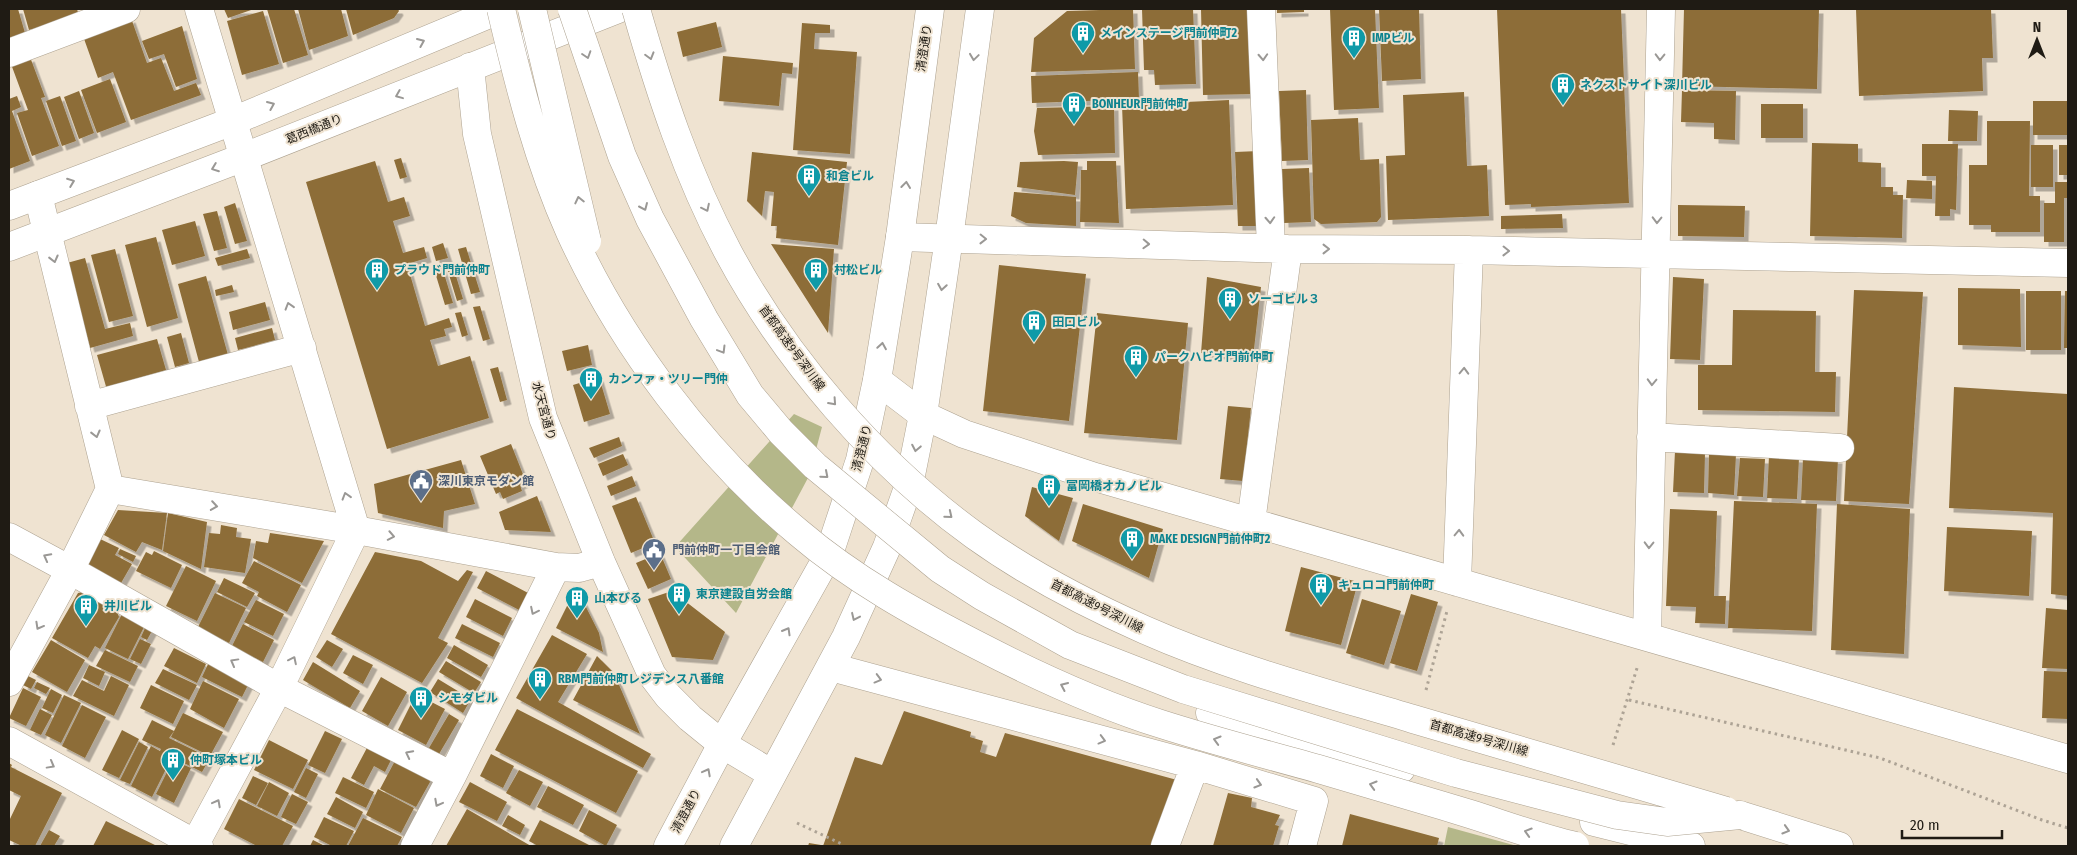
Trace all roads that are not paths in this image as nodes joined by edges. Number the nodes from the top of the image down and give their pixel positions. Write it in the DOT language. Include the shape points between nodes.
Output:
graph roads {
  1 [pos="126,9"];
  2 [pos="200,9"];
  3 [pos="502,9"];
  4 [pos="532,9"];
  5 [pos="572,9"];
  6 [pos="618,9"];
  7 [pos="636,9"];
  8 [pos="930,9"];
  9 [pos="980,9"];
  10 [pos="1261,9"];
  11 [pos="1662,9"];
  12 [pos="458,17"];
  13 [pos="9,53"];
  14 [pos="470,67"];
  15 [pos="234,121"];
  16 [pos="244,156"];
  17 [pos="38,195"];
  18 [pos="9,206"];
  19 [pos="47,232"];
  20 [pos="900,237"];
  21 [pos="949,238"];
  22 [pos="9,247"];
  23 [pos="1280,248"];
  24 [pos="1469,250"];
  25 [pos="1656,254"];
  26 [pos="2068,263"];
  27 [pos="595,282"];
  28 [pos="302,348"];
  29 [pos="877,380"];
  30 [pos="89,406"];
  31 [pos="922,415"];
  32 [pos="1651,436"];
  33 [pos="1840,448"];
  34 [pos="110,489"];
  35 [pos="1252,522"];
  36 [pos="356,530"];
  37 [pos="9,537"];
  38 [pos="601,562"];
  39 [pos="556,567"];
  40 [pos="70,570"];
  41 [pos="1453,592"];
  42 [pos="1647,636"];
  43 [pos="831,667"];
  44 [pos="9,682"];
  45 [pos="279,688"];
  46 [pos="1210,713"];
  47 [pos="9,741"];
  48 [pos="722,744"];
  49 [pos="2068,759"];
  50 [pos="1195,765"];
  51 [pos="772,774"];
  52 [pos="452,776"];
  53 [pos="1740,815"];
  54 [pos="196,846"];
  55 [pos="415,846"];
  56 [pos="668,846"];
  57 [pos="734,846"];
  58 [pos="1166,846"];
  59 [pos="1302,846"];
  60 [pos="1575,846"];
  61 [pos="1691,846"];
  62 [pos="1839,846"];
  1 -- 13 [label="main road"];
  2 -- 15 [label="main road"];
  3 -- 12 [label="main road"];
  3 -- 14 [label="main road"];
  3 -- 27 [label="main road, bridge" via="521,91 548,176 570,232"];
  27 -- 4 [label="main road, one-way, bridge" via="580,203"];
  5 -- 53 [label="main road, one-way, bridge" via="622,156 650,220 704,320 750,395 815,466 940,568 1007,611 1070,645 1182,689 1456,773 1616,815 1667,822"];
  6 -- 14 [label="main road, 葛西橋通り"];
  7 -- 53 [label="main road, 首都高速9号深川線, one-way, bridge" via="688,166 730,255 758,301 792,352 859,432 913,485 974,534 1080,600 1209,656 1287,682"];
  20 -- 8 [label="main road, 清澄通り, one-way"];
  9 -- 21 [label="main road, one-way"];
  10 -- 23 [label="main road, one-way"];
  11 -- 25 [label="main road, one-way"];
  12 -- 14 [label="main road, 水天宮通り"];
  15 -- 12 [label="main road, one-way"];
  14 -- 16 [label="main road, 葛西橋通り, one-way"];
  14 -- 38 [label="main road, 水天宮通り" via="477,134 543,418"];
  15 -- 16 [label="main road"];
  17 -- 15 [label="main road, one-way"];
  16 -- 19 [label="main road, 葛西橋通り, one-way"];
  28 -- 16 [label="main road, one-way"];
  17 -- 18 [label="main road"];
  17 -- 19 [label="main road"];
  19 -- 22 [label="main road, 葛西橋通り"];
  19 -- 30 [label="main road, one-way"];
  20 -- 21 [label="main road"];
  29 -- 20 [label="main road, 清澄通り, one-way"];
  21 -- 23 [label="main road, one-way"];
  21 -- 31 [label="main road, one-way"];
  23 -- 24 [label="main road, one-way"];
  23 -- 35 [label="main road"];
  24 -- 25 [label="main road, one-way"];
  41 -- 24 [label="main road, one-way"];
  25 -- 26 [label="main road"];
  25 -- 32 [label="main road, one-way"];
  60 -- 27 [label="main road, one-way, bridge" via="1159,723 1008,661 887,596 800,534 734,471 686,417 623,332"];
  28 -- 30 [label="main road"];
  36 -- 28 [label="main road, one-way"];
  29 -- 31 [label="main road"];
  48 -- 29 [label="main road, 清澄通り, one-way" via="829,554 860,460"];
  30 -- 34 [label="main road, one-way"];
  31 -- 35 [label="main road" via="964,434 1095,477"];
  31 -- 43 [label="main road, one-way" via="908,485 887,547"];
  32 -- 33 [label="main road"];
  32 -- 42 [label="main road, one-way"];
  34 -- 36 [label="main road, one-way"];
  34 -- 40 [label="main road"];
  35 -- 41 [label="main road"];
  36 -- 39 [label="main road, one-way"];
  45 -- 36 [label="main road, one-way"];
  40 -- 37 [label="main road, one-way"];
  38 -- 39 [label="main road" via="579,568"];
  38 -- 48 [label="main road, 水天宮通り" via="652,675 690,718"];
  39 -- 52 [label="main road, one-way"];
  40 -- 44 [label="main road, one-way"];
  45 -- 40 [label="main road, one-way"];
  41 -- 42 [label="main road"];
  42 -- 49 [label="main road"];
  43 -- 50 [label="main road, one-way"];
  43 -- 51 [label="main road"];
  52 -- 45 [label="main road, one-way"];
  54 -- 45 [label="main road, one-way"];
  46 -- 61 [label="main road" via="1325,749"];
  47 -- 54 [label="main road, one-way"];
  48 -- 51 [label="main road, 水天宮通り"];
  56 -- 48 [label="main road, 清澄通り, one-way"];
  50 -- 58 [label="main road"];
  50 -- 59 [label="main road, one-way" via="1314,801"];
  51 -- 57 [label="main road"];
  52 -- 55 [label="main road, one-way"];
  53 -- 62 [label="main road, 首都高速9号深川線, one-way"];
}
